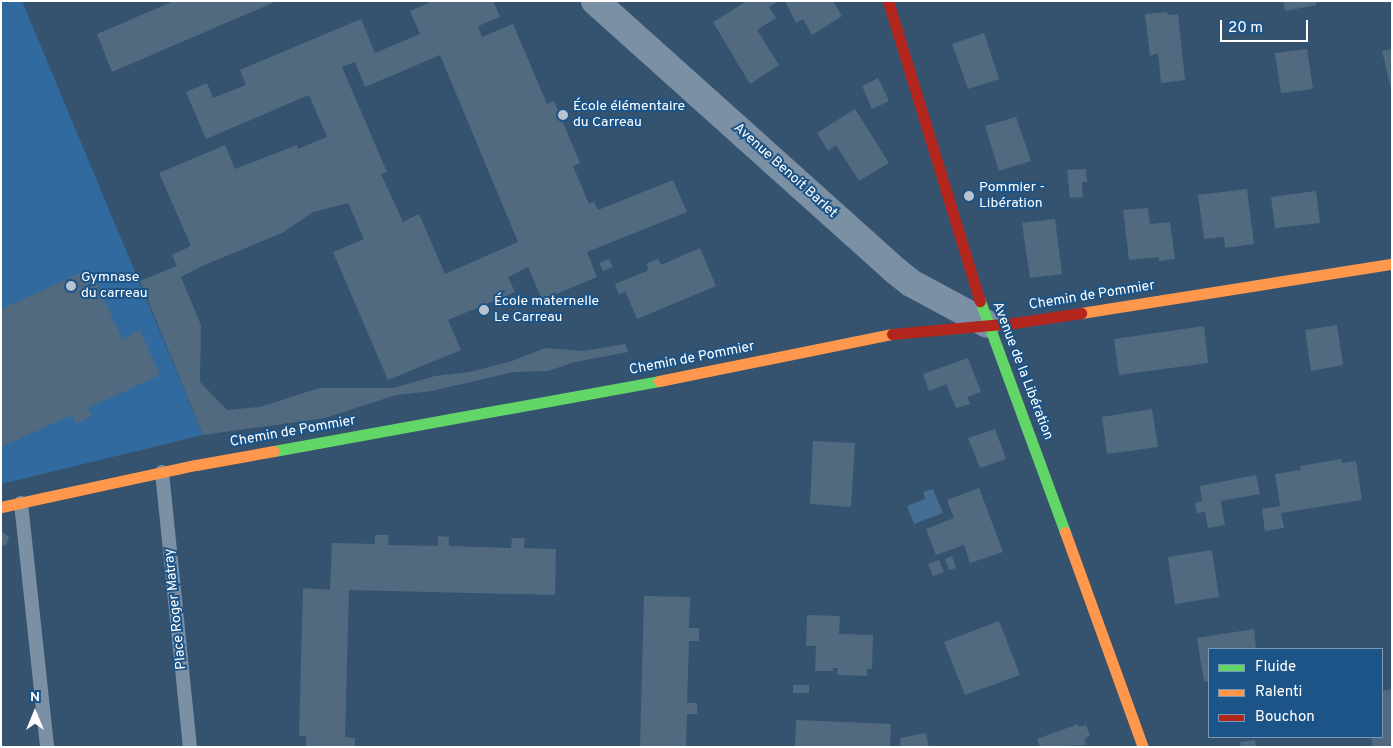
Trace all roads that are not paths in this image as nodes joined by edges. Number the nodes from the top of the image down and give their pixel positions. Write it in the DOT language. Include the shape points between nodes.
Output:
graph roads {
  1 [pos="595,1"];
  2 [pos="888,1"];
  3 [pos="1392,264"];
  4 [pos="987,324"];
  5 [pos="162,472"];
  6 [pos="22,503"];
  7 [pos="1,507"];
  8 [pos="47,747"];
  9 [pos="190,747"];
  10 [pos="1143,747"];
  1 -- 4 [label="street, Avenue Benoit Barlet" via="896,271 911,283"];
  2 -- 4 [label="street, Avenue de la Libération"];
  3 -- 4 [label="street, Chemin de Pommier" via="1014,323"];
  4 -- 5 [label="street, Chemin de Pommier" via="886,335 724,369"];
  4 -- 10 [label="street, Avenue de la Libération"];
  5 -- 6 [label="street, Chemin de Pommier"];
  5 -- 9 [label="lane, Place Roger Matray"];
  6 -- 7 [label="street, Chemin de Pommier"];
  6 -- 8 [label="lane"];
}
